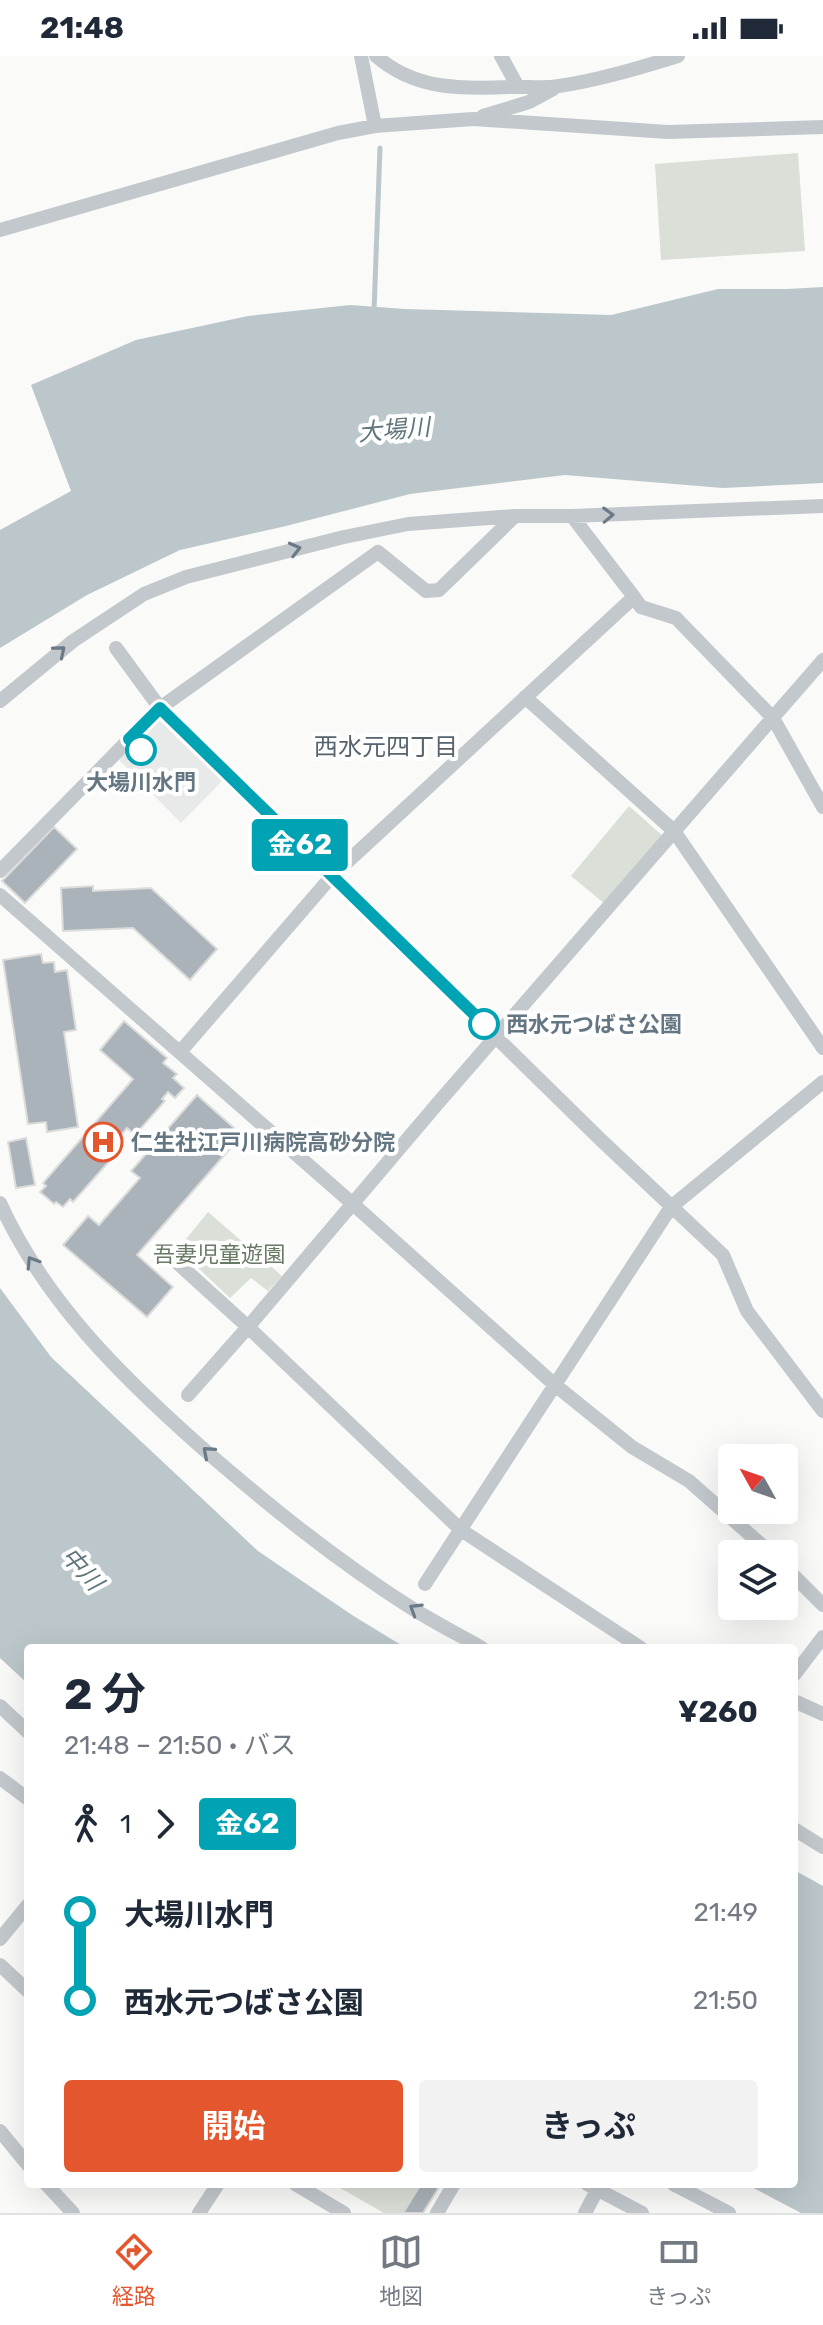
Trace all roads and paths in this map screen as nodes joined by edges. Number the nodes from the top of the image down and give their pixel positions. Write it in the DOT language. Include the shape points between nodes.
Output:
graph roads {
  1 [pos="361,56"];
  2 [pos="376,56"];
  3 [pos="501,56"];
  4 [pos="678,56"];
  5 [pos="518,87"];
  6 [pos="557,87"];
  7 [pos="473,119"];
  8 [pos="375,126"];
  9 [pos="823,127"];
  10 [pos="0,230"];
  11 [pos="823,506"];
  12 [pos="515,516"];
  13 [pos="572,516"];
  14 [pos="634,597"];
  15 [pos="116,648"];
  16 [pos="823,660"];
  17 [pos="525,697"];
  18 [pos="0,701"];
  19 [pos="160,708"];
  20 [pos="773,718"];
  21 [pos="823,807"];
  22 [pos="674,831"];
  23 [pos="0,871"];
  24 [pos="332,876"];
  25 [pos="0,895"];
  26 [pos="497,1037"];
  27 [pos="823,1048"];
  28 [pos="180,1052"];
  29 [pos="823,1082"];
  30 [pos="0,1203"];
  31 [pos="353,1204"];
  32 [pos="671,1207"];
  33 [pos="171,1257"];
  34 [pos="248,1327"];
  35 [pos="555,1385"];
  36 [pos="188,1395"];
  37 [pos="823,1411"];
  38 [pos="461,1530"];
  39 [pos="756,1540"];
  40 [pos="798,1580"];
  41 [pos="425,1584"];
  42 [pos="823,1605"];
  43 [pos="823,1637"];
  44 [pos="475,1644"];
  45 [pos="635,1644"];
  46 [pos="798,1670"];
  47 [pos="798,1703"];
  48 [pos="0,1706"];
  49 [pos="823,1714"];
  50 [pos="24,1728"];
  51 [pos="3,1785"];
  52 [pos="24,1797"];
  53 [pos="798,1831"];
  54 [pos="823,1847"];
  55 [pos="24,1910"];
  56 [pos="0,1939"];
  57 [pos="0,1965"];
  58 [pos="24,1987"];
  59 [pos="0,2131"];
  60 [pos="24,2160"];
  61 [pos="50,2188"];
  62 [pos="215,2188"];
  63 [pos="302,2188"];
  64 [pos="452,2188"];
  65 [pos="592,2188"];
  66 [pos="594,2188"];
  67 [pos="681,2188"];
  68 [pos="73,2213"];
  69 [pos="199,2213"];
  70 [pos="344,2213"];
  71 [pos="437,2213"];
  72 [pos="585,2213"];
  73 [pos="642,2213"];
  74 [pos="729,2213"];
  1 -- 8 [label="street"];
  2 -- 5 [label="street" via="405,75 444,87"];
  3 -- 5 [label="street"];
  4 -- 6 [label="street"];
  5 -- 6 [label="street"];
  6 -- 7 [label="street" via="529,102"];
  7 -- 8 [label="street"];
  7 -- 9 [label="street" via="668,132"];
  8 -- 10 [label="street"];
  13 -- 11 [label="street, one-way"];
  12 -- 13 [label="street"];
  18 -- 12 [label="street, one-way" via="73,641 144,594 186,577 408,524"];
  12 -- 19 [label="street" via="439,590 426,591 378,552"];
  13 -- 14 [label="street"];
  14 -- 17 [label="street"];
  14 -- 20 [label="street" via="641,607 676,618"];
  15 -- 19 [label="street"];
  16 -- 20 [label="street"];
  17 -- 22 [label="street"];
  17 -- 24 [label="street"];
  19 -- 23 [label="street"];
  19 -- 24 [label="street"];
  20 -- 21 [label="street"];
  20 -- 22 [label="street"];
  22 -- 26 [label="street"];
  22 -- 27 [label="street"];
  24 -- 26 [label="street"];
  24 -- 28 [label="street"];
  25 -- 28 [label="street"];
  26 -- 31 [label="street"];
  26 -- 32 [label="street"];
  28 -- 31 [label="street"];
  29 -- 32 [label="street"];
  44 -- 30 [label="street, one-way" via="354,1569 276,1511 168,1417 123,1375 45,1282"];
  31 -- 34 [label="street"];
  31 -- 35 [label="street"];
  32 -- 35 [label="street"];
  32 -- 37 [label="street" via="723,1255 747,1311"];
  33 -- 34 [label="street"];
  34 -- 36 [label="street"];
  34 -- 38 [label="street"];
  35 -- 38 [label="street"];
  35 -- 39 [label="street" via="632,1447 689,1481"];
  38 -- 41 [label="street"];
  38 -- 45 [label="street"];
  40 -- 42 [label="street"];
  43 -- 46 [label="street"];
  47 -- 49 [label="street"];
  48 -- 50 [label="street"];
  51 -- 52 [label="street"];
  53 -- 54 [label="street"];
  55 -- 56 [label="street"];
  57 -- 58 [label="street"];
  59 -- 60 [label="street"];
  61 -- 68 [label="street"];
  62 -- 69 [label="street"];
  63 -- 70 [label="street"];
  64 -- 71 [label="street"];
  65 -- 72 [label="street"];
  66 -- 73 [label="street"];
  67 -- 74 [label="street"];
}
